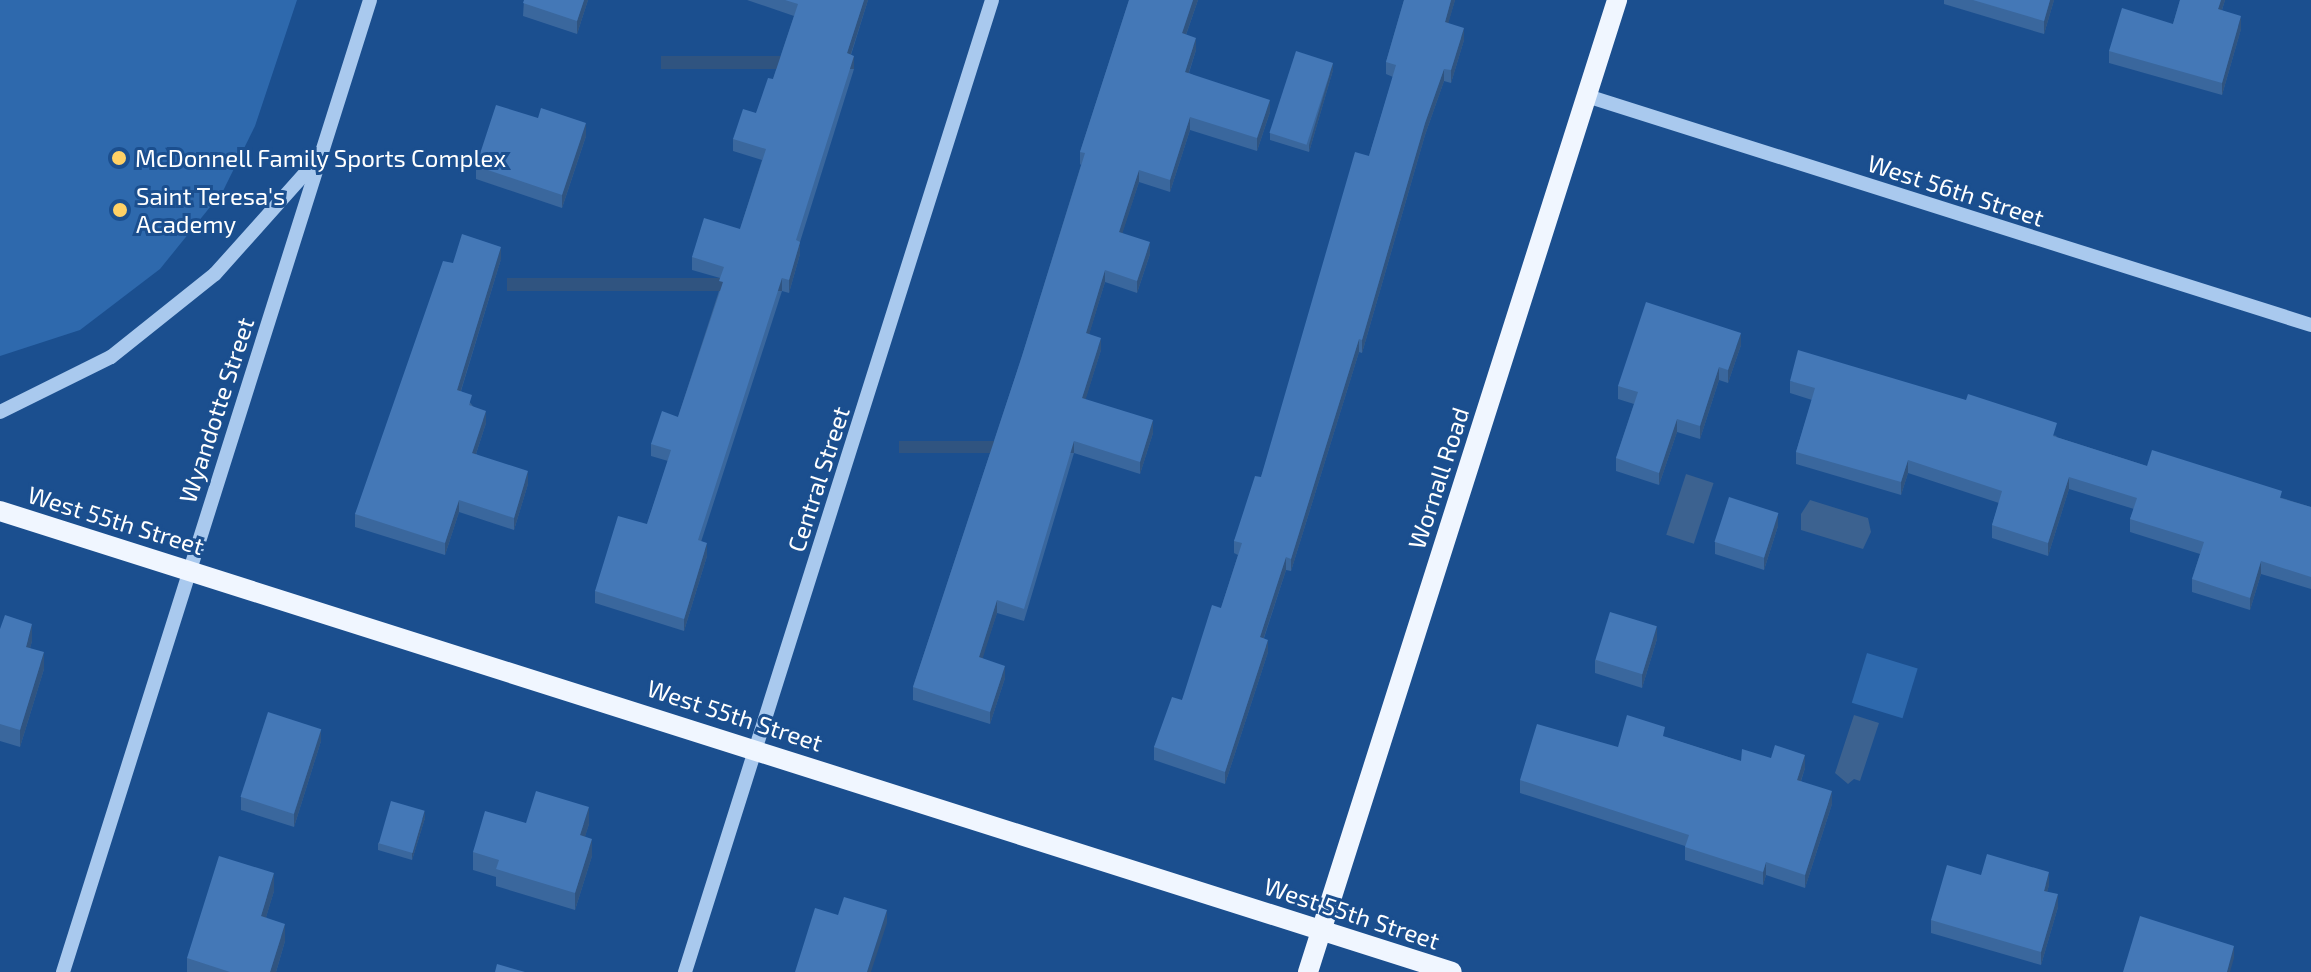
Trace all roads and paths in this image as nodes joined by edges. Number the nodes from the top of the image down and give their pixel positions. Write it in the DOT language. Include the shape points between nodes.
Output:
graph roads {
  1 [pos="370,0"];
  2 [pos="992,0"];
  3 [pos="1617,0"];
  4 [pos="1587,96"];
  5 [pos="320,157"];
  6 [pos="2311,325"];
  7 [pos="0,412"];
  8 [pos="0,511"];
  9 [pos="187,570"];
  10 [pos="755,748"];
  11 [pos="1321,930"];
  12 [pos="63,972"];
  13 [pos="685,972"];
  14 [pos="1308,972"];
  15 [pos="1452,972"];
  1 -- 5 [label="street, Wyandotte Street"];
  2 -- 10 [label="street, Central Street"];
  3 -- 4 [label="main road, Wornall Road"];
  4 -- 6 [label="street, West 56th Street"];
  4 -- 11 [label="main road, Wornall Road"];
  5 -- 7 [label="street" via="215,274 111,357"];
  5 -- 9 [label="street, Wyandotte Street"];
  8 -- 9 [label="main road, West 55th Street"];
  9 -- 10 [label="main road, West 55th Street"];
  9 -- 12 [label="street, Wyandotte Street"];
  10 -- 11 [label="main road, West 55th Street"];
  10 -- 13 [label="street, Central Street"];
  11 -- 14 [label="main road, Wornall Road"];
  11 -- 15 [label="main road, West 55th Street"];
}
